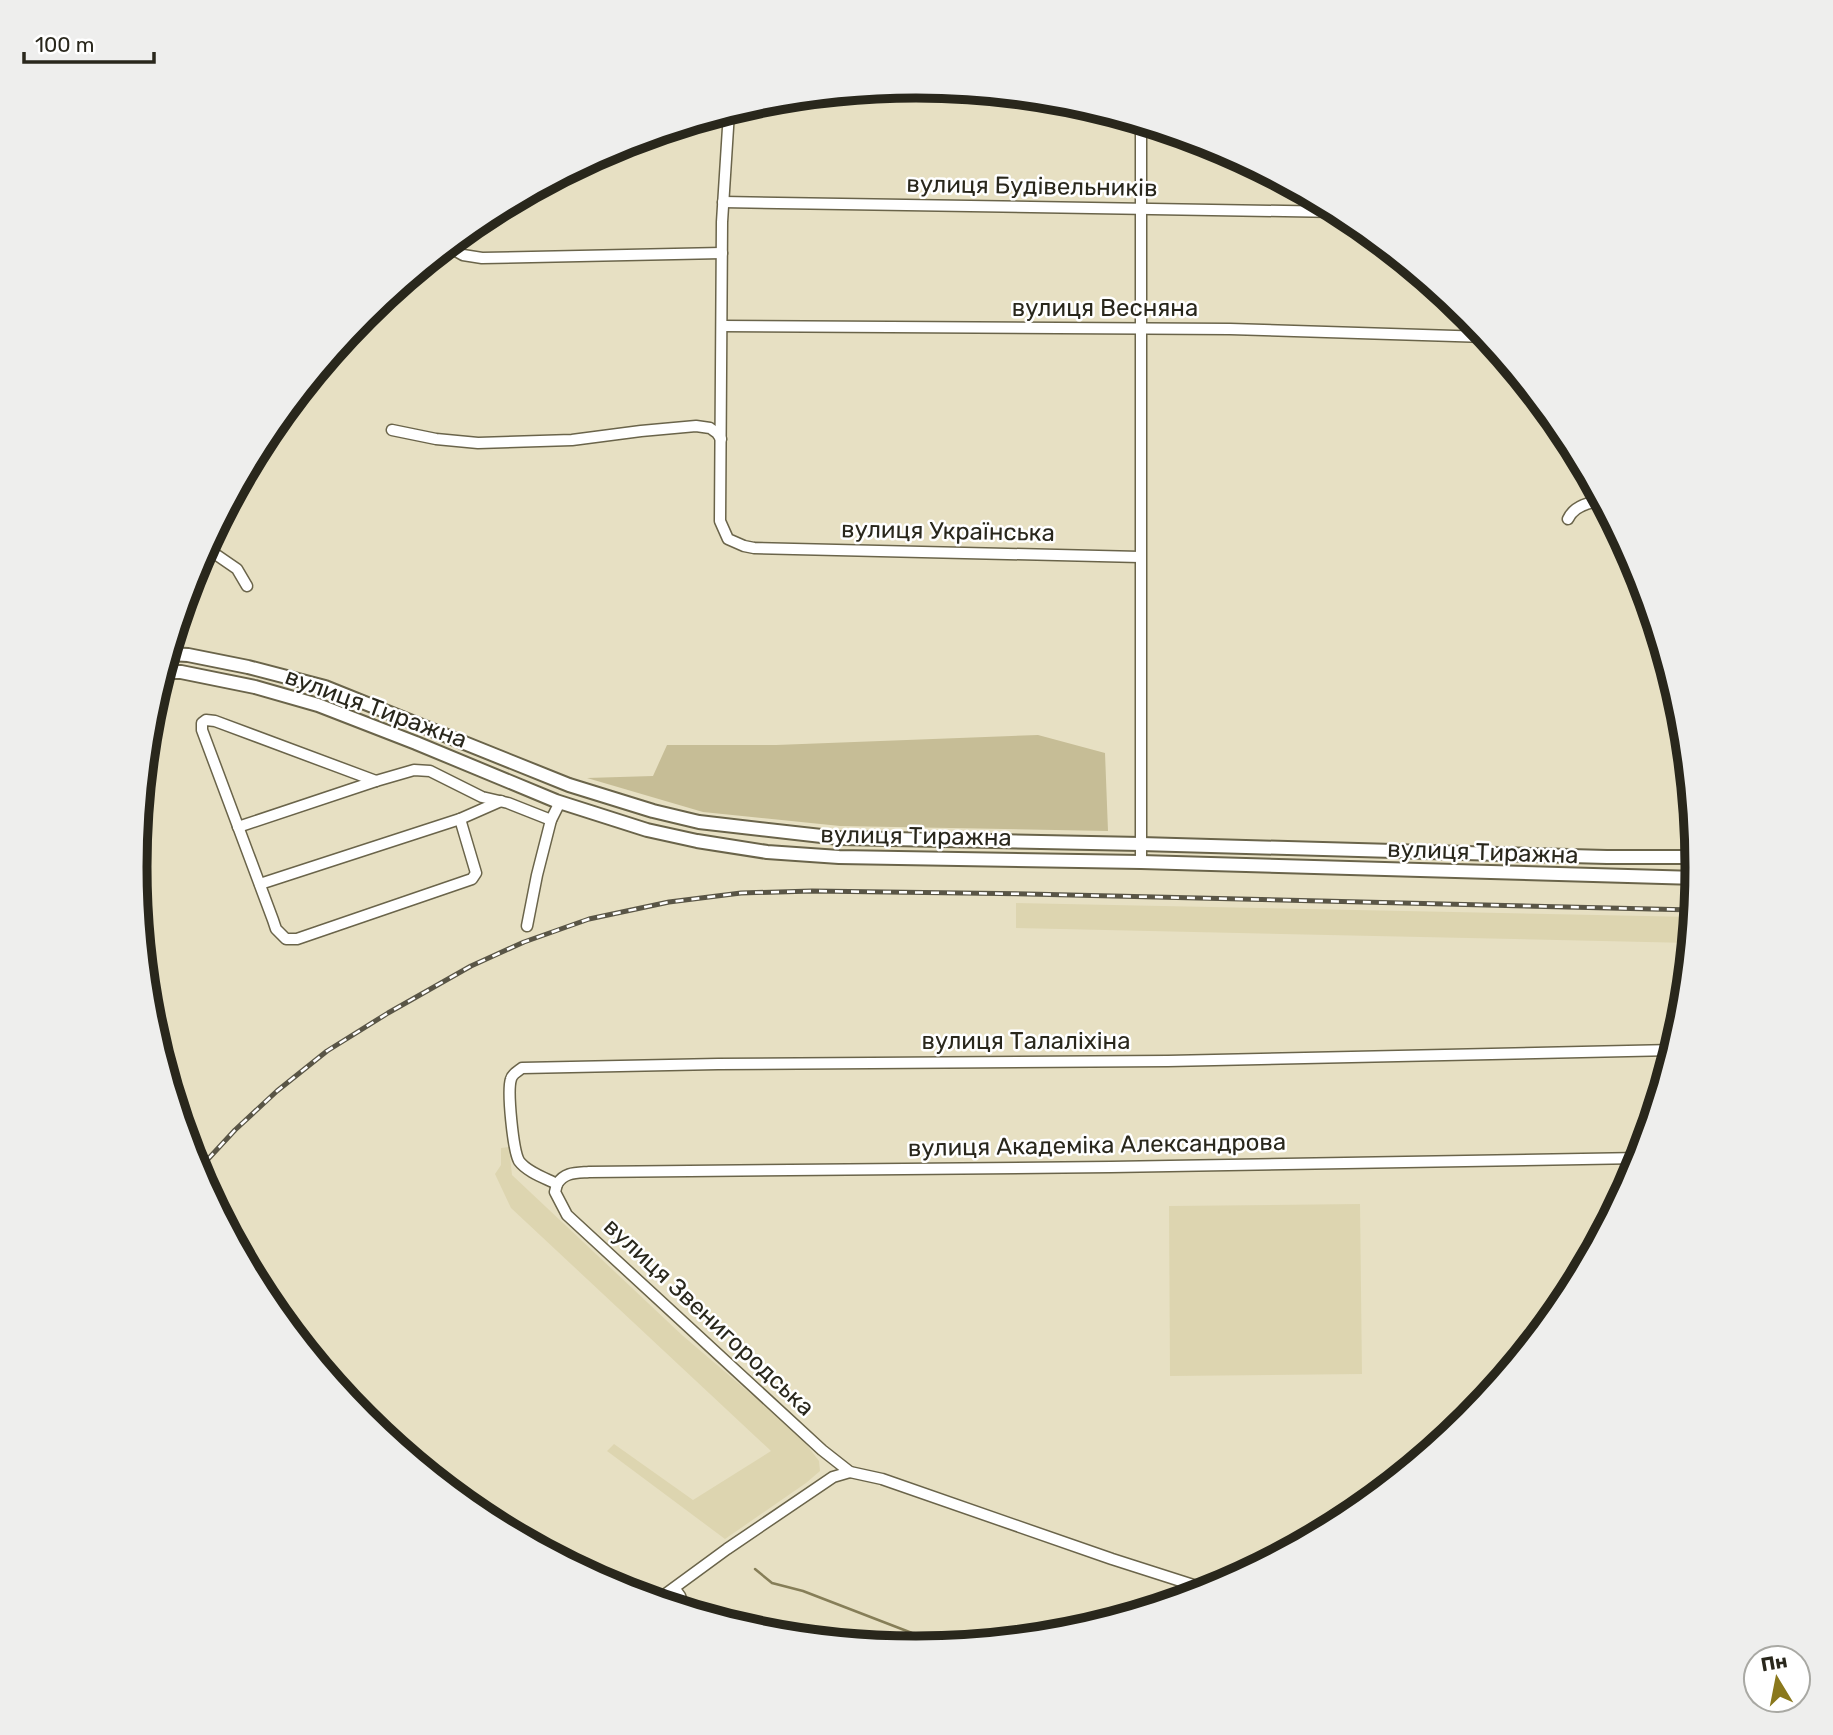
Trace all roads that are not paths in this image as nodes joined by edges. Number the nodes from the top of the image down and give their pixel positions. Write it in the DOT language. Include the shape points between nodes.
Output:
graph roads {
  1 [pos="728,121"];
  2 [pos="1141,132"];
  3 [pos="723,202"];
  4 [pos="1141,209"];
  5 [pos="1318,211"];
  6 [pos="456,251"];
  7 [pos="722,253"];
  8 [pos="722,326"];
  9 [pos="1141,330"];
  10 [pos="1473,337"];
  11 [pos="392,430"];
  12 [pos="721,439"];
  13 [pos="1593,502"];
  14 [pos="1568,519"];
  15 [pos="214,554"];
  16 [pos="1140,556"];
  17 [pos="247,586"];
  18 [pos="177,654"];
  19 [pos="172,672"];
  20 [pos="376,781"];
  21 [pos="569,785"];
  22 [pos="501,801"];
  23 [pos="560,802"];
  24 [pos="460,819"];
  25 [pos="551,820"];
  26 [pos="238,827"];
  27 [pos="1141,844"];
  28 [pos="1686,857"];
  29 [pos="1141,862"];
  30 [pos="1686,878"];
  31 [pos="260,884"];
  32 [pos="527,926"];
  33 [pos="1664,1050"];
  34 [pos="1628,1158"];
  35 [pos="557,1184"];
  36 [pos="850,1472"];
  37 [pos="1193,1585"];
  38 [pos="675,1589"];
  39 [pos="666,1595"];
  40 [pos="681,1600"];
  1 -- 3 [label="street"];
  2 -- 4 [label="street"];
  3 -- 4 [label="street, вулиця Будівельників"];
  3 -- 7 [label="street"];
  4 -- 5 [label="street, вулиця Будівельників"];
  4 -- 9 [label="street"];
  6 -- 7 [label="street" via="482,258"];
  7 -- 8 [label="street"];
  8 -- 9 [label="street, вулиця Весняна"];
  8 -- 12 [label="street"];
  9 -- 10 [label="street, вулиця Весняна"];
  9 -- 16 [label="street"];
  11 -- 12 [label="street" via="478,443 572,440 703,426"];
  12 -- 16 [label="street, вулиця Українська" via="720,521 728,540 744,547"];
  13 -- 14 [label="street" via="1571,512"];
  15 -- 17 [label="street" via="237,569"];
  16 -- 27 [label="street"];
  18 -- 21 [label="main road, вулиця Тиражна" via="325,687"];
  19 -- 23 [label="main road, вулиця Тиражна" via="255,687 318,705"];
  20 -- 22 [label="street" via="414,770 430,771 482,797"];
  20 -- 26 [label="street"];
  20 -- 26 [label="street" via="206,720 202,730"];
  21 -- 23 [label="main road"];
  21 -- 27 [label="main road, вулиця Тиражна" via="699,822 815,836"];
  22 -- 24 [label="street"];
  22 -- 25 [label="street"];
  23 -- 25 [label="street"];
  23 -- 29 [label="main road, вулиця Тиражна" via="647,830 767,852"];
  24 -- 31 [label="street"];
  24 -- 31 [label="street" via="476,873 472,879 301,938 286,939 276,929"];
  25 -- 32 [label="street"];
  26 -- 31 [label="street"];
  27 -- 28 [label="main road, вулиця Тиражна"];
  27 -- 29 [label="street"];
  29 -- 30 [label="main road, вулиця Тиражна"];
  33 -- 35 [label="street, вулиця Талаліхіна" via="522,1068 510,1080 515,1150 524,1166"];
  34 -- 35 [label="street, вулиця Академіка Александрова" via="589,1172 568,1174"];
  35 -- 36 [label="street, вулиця Звенигородська" via="555,1192 567,1215"];
  36 -- 37 [label="street, вулиця Звенигородська"];
  36 -- 38 [label="street" via="833,1477"];
  38 -- 39 [label="street"];
  38 -- 40 [label="street"];
}
